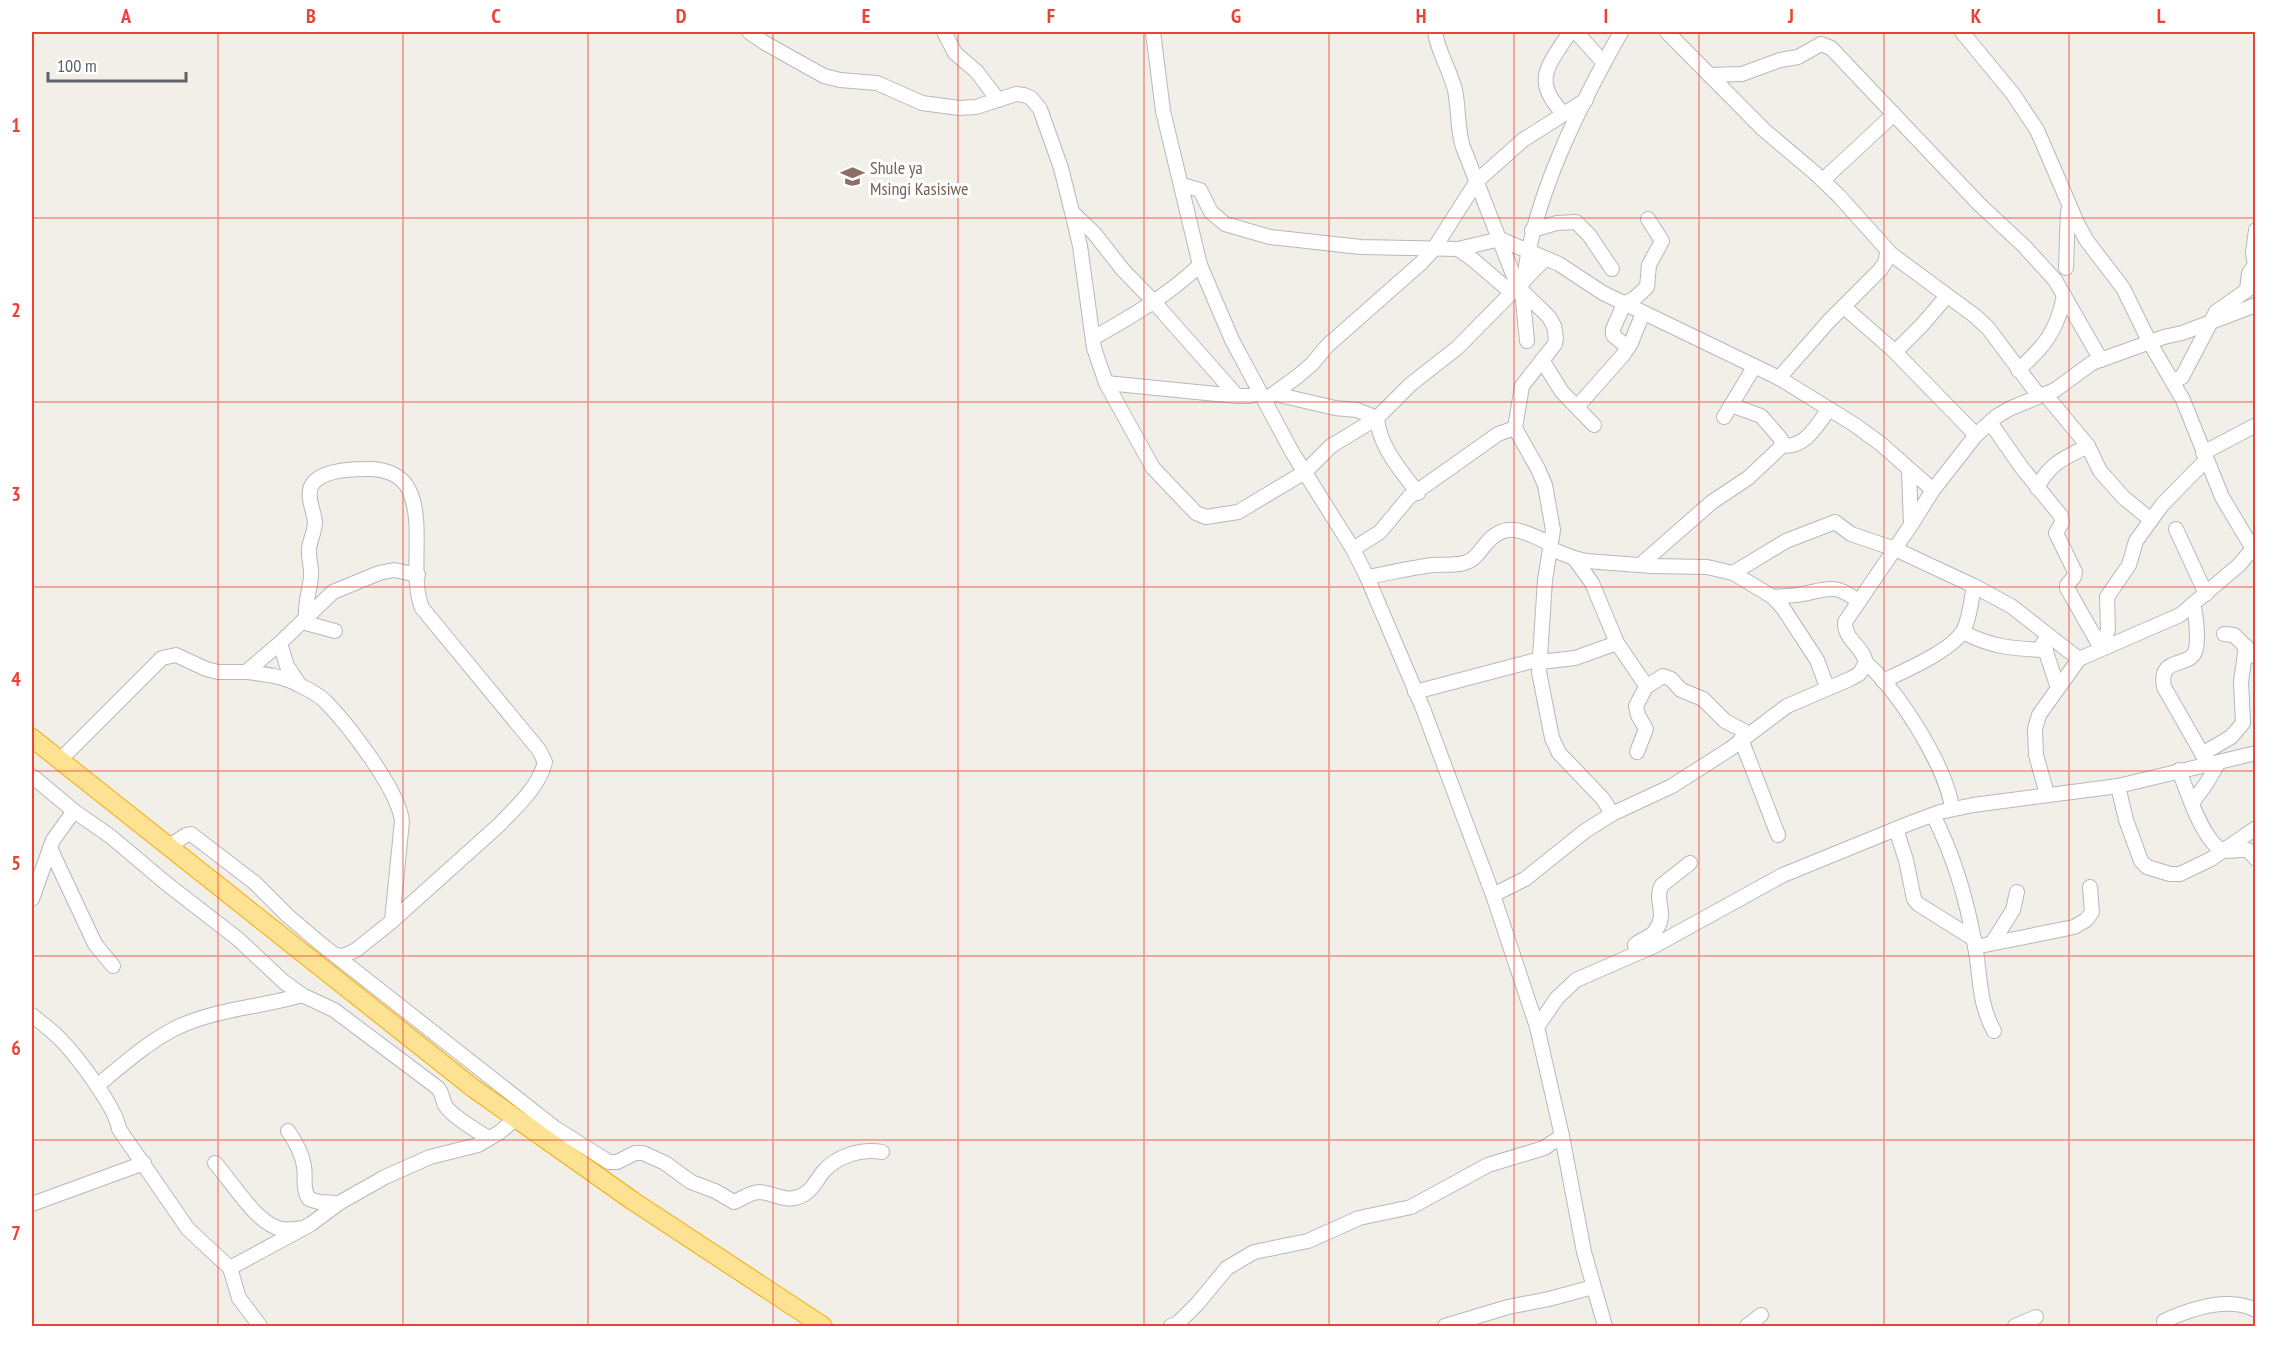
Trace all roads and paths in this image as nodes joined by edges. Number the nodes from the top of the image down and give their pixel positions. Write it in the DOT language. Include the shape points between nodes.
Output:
graph roads {
  1 [pos="749,32"];
  2 [pos="944,32"];
  3 [pos="1153,32"];
  4 [pos="1435,32"];
  5 [pos="1570,32"];
  6 [pos="1576,32"];
  7 [pos="1621,32"];
  8 [pos="1667,32"];
  9 [pos="1962,32"];
  10 [pos="1604,63"];
  11 [pos="1709,75"];
  12 [pos="998,100"];
  13 [pos="1586,100"];
  14 [pos="1563,113"];
  15 [pos="1894,114"];
  16 [pos="1823,180"];
  17 [pos="1477,181"];
  18 [pos="1182,185"];
  19 [pos="2068,206"];
  20 [pos="1072,212"];
  21 [pos="1648,219"];
  22 [pos="1532,230"];
  23 [pos="2256,230"];
  24 [pos="1500,240"];
  25 [pos="2087,241"];
  26 [pos="1458,249"];
  27 [pos="1433,250"];
  28 [pos="1527,250"];
  29 [pos="1887,250"];
  30 [pos="1545,259"];
  31 [pos="1200,265"];
  32 [pos="2066,268"];
  33 [pos="1612,269"];
  34 [pos="2055,280"];
  35 [pos="1519,288"];
  36 [pos="2064,295"];
  37 [pos="1947,296"];
  38 [pos="1154,302"];
  39 [pos="1624,304"];
  40 [pos="2256,305"];
  41 [pos="1844,307"];
  42 [pos="1643,313"];
  43 [pos="2210,321"];
  44 [pos="1093,338"];
  45 [pos="1527,341"];
  46 [pos="2150,343"];
  47 [pos="1628,348"];
  48 [pos="1895,352"];
  49 [pos="1542,360"];
  50 [pos="2101,360"];
  51 [pos="1754,367"];
  52 [pos="2018,370"];
  53 [pos="1779,378"];
  54 [pos="2173,381"];
  55 [pos="1107,383"];
  56 [pos="2042,395"];
  57 [pos="1237,396"];
  58 [pos="1266,396"];
  59 [pos="1577,407"];
  60 [pos="1829,409"];
  61 [pos="1377,418"];
  62 [pos="1990,422"];
  63 [pos="1594,425"];
  64 [pos="2256,425"];
  65 [pos="1515,428"];
  66 [pos="1976,435"];
  67 [pos="1782,445"];
  68 [pos="2088,446"];
  69 [pos="2205,456"];
  70 [pos="1909,470"];
  71 [pos="1305,472"];
  72 [pos="2037,488"];
  73 [pos="1933,490"];
  74 [pos="1418,493"];
  75 [pos="2151,519"];
  76 [pos="1911,525"];
  77 [pos="2176,529"];
  78 [pos="1551,546"];
  79 [pos="2254,547"];
  80 [pos="1353,549"];
  81 [pos="1895,549"];
  82 [pos="1574,558"];
  83 [pos="1640,565"];
  84 [pos="1733,573"];
  85 [pos="418,575"];
  86 [pos="1367,576"];
  87 [pos="1974,586"];
  88 [pos="2206,594"];
  89 [pos="1773,597"];
  90 [pos="1858,601"];
  91 [pos="2193,604"];
  92 [pos="304,620"];
  93 [pos="2038,627"];
  94 [pos="334,631"];
  95 [pos="1963,632"];
  96 [pos="2224,634"];
  97 [pos="280,643"];
  98 [pos="1617,643"];
  99 [pos="2101,648"];
  100 [pos="2046,650"];
  101 [pos="2251,652"];
  102 [pos="2079,659"];
  103 [pos="1540,661"];
  104 [pos="1866,663"];
  105 [pos="246,672"];
  106 [pos="1883,681"];
  107 [pos="300,685"];
  108 [pos="1647,685"];
  109 [pos="1827,687"];
  110 [pos="2058,688"];
  111 [pos="1415,692"];
  112 [pos="1745,736"];
  113 [pos="32,738"];
  114 [pos="1637,752"];
  115 [pos="2256,753"];
  116 [pos="60,760"];
  117 [pos="2210,760"];
  118 [pos="2179,770"];
  119 [pos="32,776"];
  120 [pos="2118,786"];
  121 [pos="2047,794"];
  122 [pos="2192,803"];
  123 [pos="1952,809"];
  124 [pos="74,811"];
  125 [pos="1612,814"];
  126 [pos="1933,815"];
  127 [pos="2256,828"];
  128 [pos="1896,829"];
  129 [pos="1778,835"];
  130 [pos="168,847"];
  131 [pos="50,848"];
  132 [pos="2223,850"];
  133 [pos="2256,859"];
  134 [pos="1690,863"];
  135 [pos="2090,887"];
  136 [pos="2017,891"];
  137 [pos="1493,895"];
  138 [pos="32,899"];
  139 [pos="392,921"];
  140 [pos="1974,943"];
  141 [pos="1992,943"];
  142 [pos="1637,952"];
  143 [pos="335,955"];
  144 [pos="113,966"];
  145 [pos="302,995"];
  146 [pos="32,1015"];
  147 [pos="1537,1027"];
  148 [pos="1994,1031"];
  149 [pos="97,1086"];
  150 [pos="515,1119"];
  151 [pos="288,1131"];
  152 [pos="1562,1136"];
  153 [pos="488,1138"];
  154 [pos="882,1152"];
  155 [pos="144,1163"];
  156 [pos="215,1163"];
  157 [pos="339,1203"];
  158 [pos="32,1204"];
  159 [pos="304,1228"];
  160 [pos="230,1268"];
  161 [pos="1593,1287"];
  162 [pos="2256,1310"];
  163 [pos="1761,1315"];
  164 [pos="2036,1317"];
  165 [pos="2164,1321"];
  166 [pos="1471,1324"];
  167 [pos="260,1326"];
  168 [pos="823,1326"];
  169 [pos="1171,1326"];
  170 [pos="1445,1326"];
  171 [pos="1605,1326"];
  172 [pos="1747,1326"];
  173 [pos="2015,1326"];
  1 -- 12 [label="street" via="824,76 877,83 922,103 976,107"];
  2 -- 12 [label="street" via="955,53 977,72"];
  3 -- 18 [label="street" via="1163,111"];
  4 -- 17 [label="street" via="1455,91 1459,134"];
  5 -- 14 [label="street" via="1544,81 1548,97"];
  6 -- 10 [label="street"];
  7 -- 10 [label="street"];
  8 -- 11 [label="street"];
  9 -- 19 [label="street" via="2027,114 2052,162"];
  10 -- 13 [label="street"];
  11 -- 15 [label="street" via="1742,74 1826,45"];
  11 -- 16 [label="street" via="1764,130"];
  12 -- 20 [label="street" via="1024,94 1036,102 1061,168"];
  13 -- 14 [label="street"];
  13 -- 22 [label="street"];
  14 -- 17 [label="street" via="1523,140"];
  15 -- 16 [label="street"];
  15 -- 34 [label="street"];
  16 -- 29 [label="street"];
  17 -- 24 [label="street"];
  17 -- 27 [label="street"];
  18 -- 27 [label="street" via="1200,190 1211,212 1225,224 1270,237 1329,245"];
  18 -- 31 [label="street"];
  19 -- 25 [label="street"];
  19 -- 32 [label="street"];
  20 -- 38 [label="street"];
  20 -- 44 [label="street"];
  21 -- 39 [label="street" via="1662,241 1649,265 1647,287"];
  22 -- 28 [label="street"];
  22 -- 33 [label="street" via="1576,222"];
  23 -- 43 [label="street" via="2255,265 2249,273 2247,290 2221,307"];
  24 -- 26 [label="street"];
  24 -- 28 [label="street"];
  24 -- 35 [label="street"];
  25 -- 32 [label="street"];
  25 -- 46 [label="street" via="2123,288"];
  26 -- 27 [label="street"];
  26 -- 35 [label="street"];
  27 -- 58 [label="street" via="1312,364"];
  28 -- 30 [label="street"];
  28 -- 35 [label="street"];
  29 -- 37 [label="street"];
  29 -- 41 [label="street" via="1880,270"];
  30 -- 35 [label="street"];
  30 -- 39 [label="street"];
  31 -- 38 [label="street"];
  31 -- 58 [label="street" via="1232,340"];
  32 -- 34 [label="street"];
  34 -- 36 [label="street"];
  35 -- 45 [label="street"];
  35 -- 49 [label="street" via="1554,326 1555,344"];
  35 -- 61 [label="street"];
  36 -- 50 [label="street"];
  36 -- 52 [label="street" via="2051,335"];
  37 -- 48 [label="street"];
  37 -- 52 [label="street" via="1988,328"];
  38 -- 44 [label="street"];
  38 -- 57 [label="street"];
  39 -- 42 [label="street"];
  39 -- 47 [label="street" via="1613,332"];
  40 -- 43 [label="street"];
  41 -- 48 [label="street"];
  41 -- 53 [label="street"];
  42 -- 47 [label="street"];
  42 -- 51 [label="street"];
  43 -- 46 [label="street"];
  43 -- 54 [label="street" via="2182,377"];
  44 -- 55 [label="street"];
  46 -- 50 [label="street"];
  46 -- 54 [label="street"];
  47 -- 59 [label="street"];
  48 -- 66 [label="street"];
  49 -- 59 [label="street" via="1562,392"];
  49 -- 65 [label="street" via="1522,386"];
  50 -- 56 [label="street"];
  51 -- 53 [label="street"];
  51 -- 67 [label="street" via="1727,411 1761,417"];
  52 -- 56 [label="street"];
  53 -- 60 [label="street"];
  54 -- 69 [label="street"];
  55 -- 57 [label="street"];
  55 -- 71 [label="street" via="1153,468 1196,513 1206,518 1238,512"];
  56 -- 62 [label="street"];
  56 -- 68 [label="street"];
  57 -- 58 [label="street"];
  58 -- 61 [label="street" via="1357,410"];
  58 -- 71 [label="street"];
  59 -- 63 [label="street"];
  60 -- 67 [label="street" via="1801,442"];
  60 -- 70 [label="street" via="1881,444"];
  61 -- 71 [label="street" via="1331,446"];
  61 -- 74 [label="street" via="1378,431 1387,449"];
  62 -- 66 [label="street"];
  62 -- 72 [label="street"];
  64 -- 69 [label="street"];
  65 -- 74 [label="street" via="1498,434"];
  65 -- 78 [label="street" via="1545,485 1553,530"];
  66 -- 73 [label="street"];
  67 -- 83 [label="street" via="1748,478 1712,502"];
  68 -- 72 [label="street" via="2054,464"];
  68 -- 75 [label="street" via="2100,471 2124,498"];
  69 -- 75 [label="street"];
  69 -- 79 [label="street" via="2222,497"];
  70 -- 73 [label="street"];
  70 -- 76 [label="street"];
  71 -- 80 [label="street"];
  72 -- 99 [label="street" via="2061,516 2062,523 2056,532 2075,572 2067,588"];
  73 -- 76 [label="street"];
  74 -- 80 [label="street" via="1401,504 1380,532"];
  75 -- 99 [label="street" via="2136,541 2129,565 2109,592 2108,630"];
  76 -- 81 [label="street"];
  77 -- 88 [label="street"];
  78 -- 82 [label="street"];
  78 -- 86 [label="street" via="1520,531 1505,530 1491,538 1477,556 1461,564"];
  78 -- 103 [label="street"];
  79 -- 88 [label="street"];
  80 -- 86 [label="street"];
  81 -- 84 [label="street" via="1854,536 1834,522 1786,541"];
  81 -- 87 [label="street"];
  81 -- 90 [label="street"];
  82 -- 83 [label="street"];
  82 -- 98 [label="street" via="1592,583"];
  83 -- 84 [label="street" via="1707,567"];
  84 -- 89 [label="street"];
  85 -- 92 [label="street" via="394,570 369,576 333,592"];
  85 -- 92 [label="street" via="412,498 401,480 376,468 323,476 315,481 310,493 315,523 309,548 311,575"];
  85 -- 139 [label="street" via="422,608 545,762 538,780 515,808"];
  86 -- 111 [label="street"];
  87 -- 93 [label="street" via="2011,606"];
  87 -- 95 [label="street"];
  88 -- 91 [label="street"];
  89 -- 90 [label="street" via="1829,587"];
  89 -- 109 [label="street" via="1817,660"];
  90 -- 104 [label="street" via="1844,626"];
  91 -- 99 [label="street" via="2180,615"];
  91 -- 117 [label="street" via="2196,650 2167,669 2162,677 2164,687"];
  92 -- 94 [label="street"];
  92 -- 97 [label="street"];
  93 -- 100 [label="street"];
  93 -- 102 [label="street"];
  95 -- 100 [label="street" via="1998,647"];
  95 -- 106 [label="street" via="1924,661"];
  96 -- 101 [label="street" via="2234,635"];
  97 -- 105 [label="street"];
  97 -- 107 [label="street" via="287,666"];
  98 -- 103 [label="street" via="1575,658"];
  98 -- 108 [label="street"];
  99 -- 102 [label="street"];
  100 -- 110 [label="street"];
  101 -- 117 [label="street" via="2241,682 2243,723"];
  102 -- 110 [label="street"];
  103 -- 111 [label="street"];
  103 -- 125 [label="street" via="1540,683 1553,743"];
  104 -- 106 [label="street"];
  104 -- 109 [label="street" via="1859,674"];
  105 -- 107 [label="street" via="277,676"];
  105 -- 116 [label="street" via="218,672 168,655"];
  106 -- 123 [label="street" via="1942,774"];
  107 -- 139 [label="street" via="326,702 363,748 400,809 402,837"];
  108 -- 112 [label="street" via="1668,677 1681,690 1703,699"];
  108 -- 114 [label="street" via="1636,706 1646,729"];
  109 -- 112 [label="street" via="1787,706"];
  110 -- 121 [label="street" via="2039,715 2035,729 2036,755"];
  111 -- 137 [label="street"];
  112 -- 125 [label="street" via="1672,786"];
  112 -- 129 [label="street"];
  113 -- 116 [label="highway"];
  115 -- 117 [label="street"];
  116 -- 130 [label="highway"];
  117 -- 118 [label="street"];
  117 -- 122 [label="street" via="2206,784"];
  118 -- 120 [label="street"];
  118 -- 122 [label="street"];
  119 -- 124 [label="street"];
  120 -- 121 [label="street"];
  120 -- 132 [label="street" via="2126,820 2146,866 2177,875"];
  121 -- 123 [label="street"];
  122 -- 132 [label="street" via="2207,832"];
  123 -- 126 [label="street"];
  124 -- 131 [label="street"];
  124 -- 145 [label="street" via="238,939"];
  125 -- 137 [label="street" via="1525,879"];
  126 -- 128 [label="street"];
  126 -- 140 [label="street" via="1953,856"];
  127 -- 132 [label="street"];
  128 -- 140 [label="street" via="1914,899"];
  128 -- 142 [label="street" via="1783,875"];
  130 -- 143 [label="street" via="191,834 255,883"];
  130 -- 150 [label="highway"];
  131 -- 138 [label="street"];
  131 -- 144 [label="street" via="96,944"];
  132 -- 133 [label="street" via="2248,850"];
  134 -- 142 [label="street" via="1662,885 1660,922 1654,932 1635,945"];
  135 -- 141 [label="street" via="2092,912 2078,925"];
  136 -- 141 [label="street" via="2013,909"];
  137 -- 147 [label="street"];
  139 -- 143 [label="street" via="356,950 344,956"];
  140 -- 141 [label="street"];
  140 -- 148 [label="street" via="1981,1002"];
  142 -- 147 [label="street" via="1576,980 1557,998"];
  143 -- 154 [label="street" via="555,1128 609,1162 643,1153 734,1202 759,1192 794,1198 810,1190 834,1162 857,1152"];
  145 -- 149 [label="street" via="220,1013 179,1027"];
  145 -- 153 [label="street" via="334,1010 418,1072 443,1093 444,1104 451,1112"];
  146 -- 149 [label="street" via="59,1038"];
  147 -- 152 [label="street"];
  149 -- 155 [label="street" via="116,1114 119,1129"];
  150 -- 153 [label="street"];
  150 -- 168 [label="highway"];
  151 -- 157 [label="street" via="300,1151 304,1189 309,1199"];
  152 -- 161 [label="street"];
  152 -- 169 [label="street" via="1544,1148 1488,1165 1411,1207 1359,1218 1308,1241 1254,1252 1227,1268 1198,1303"];
  153 -- 157 [label="street" via="416,1162"];
  155 -- 158 [label="street"];
  155 -- 160 [label="street" via="188,1229"];
  156 -- 159 [label="street" via="266,1221 285,1230"];
  157 -- 159 [label="street"];
  159 -- 160 [label="street"];
  160 -- 167 [label="street" via="239,1298"];
  161 -- 166 [label="street" via="1508,1307"];
  161 -- 171 [label="street"];
  162 -- 165 [label="street" via="2227,1304 2182,1313"];
  163 -- 172 [label="street"];
  164 -- 173 [label="street"];
  166 -- 170 [label="street"];
}
